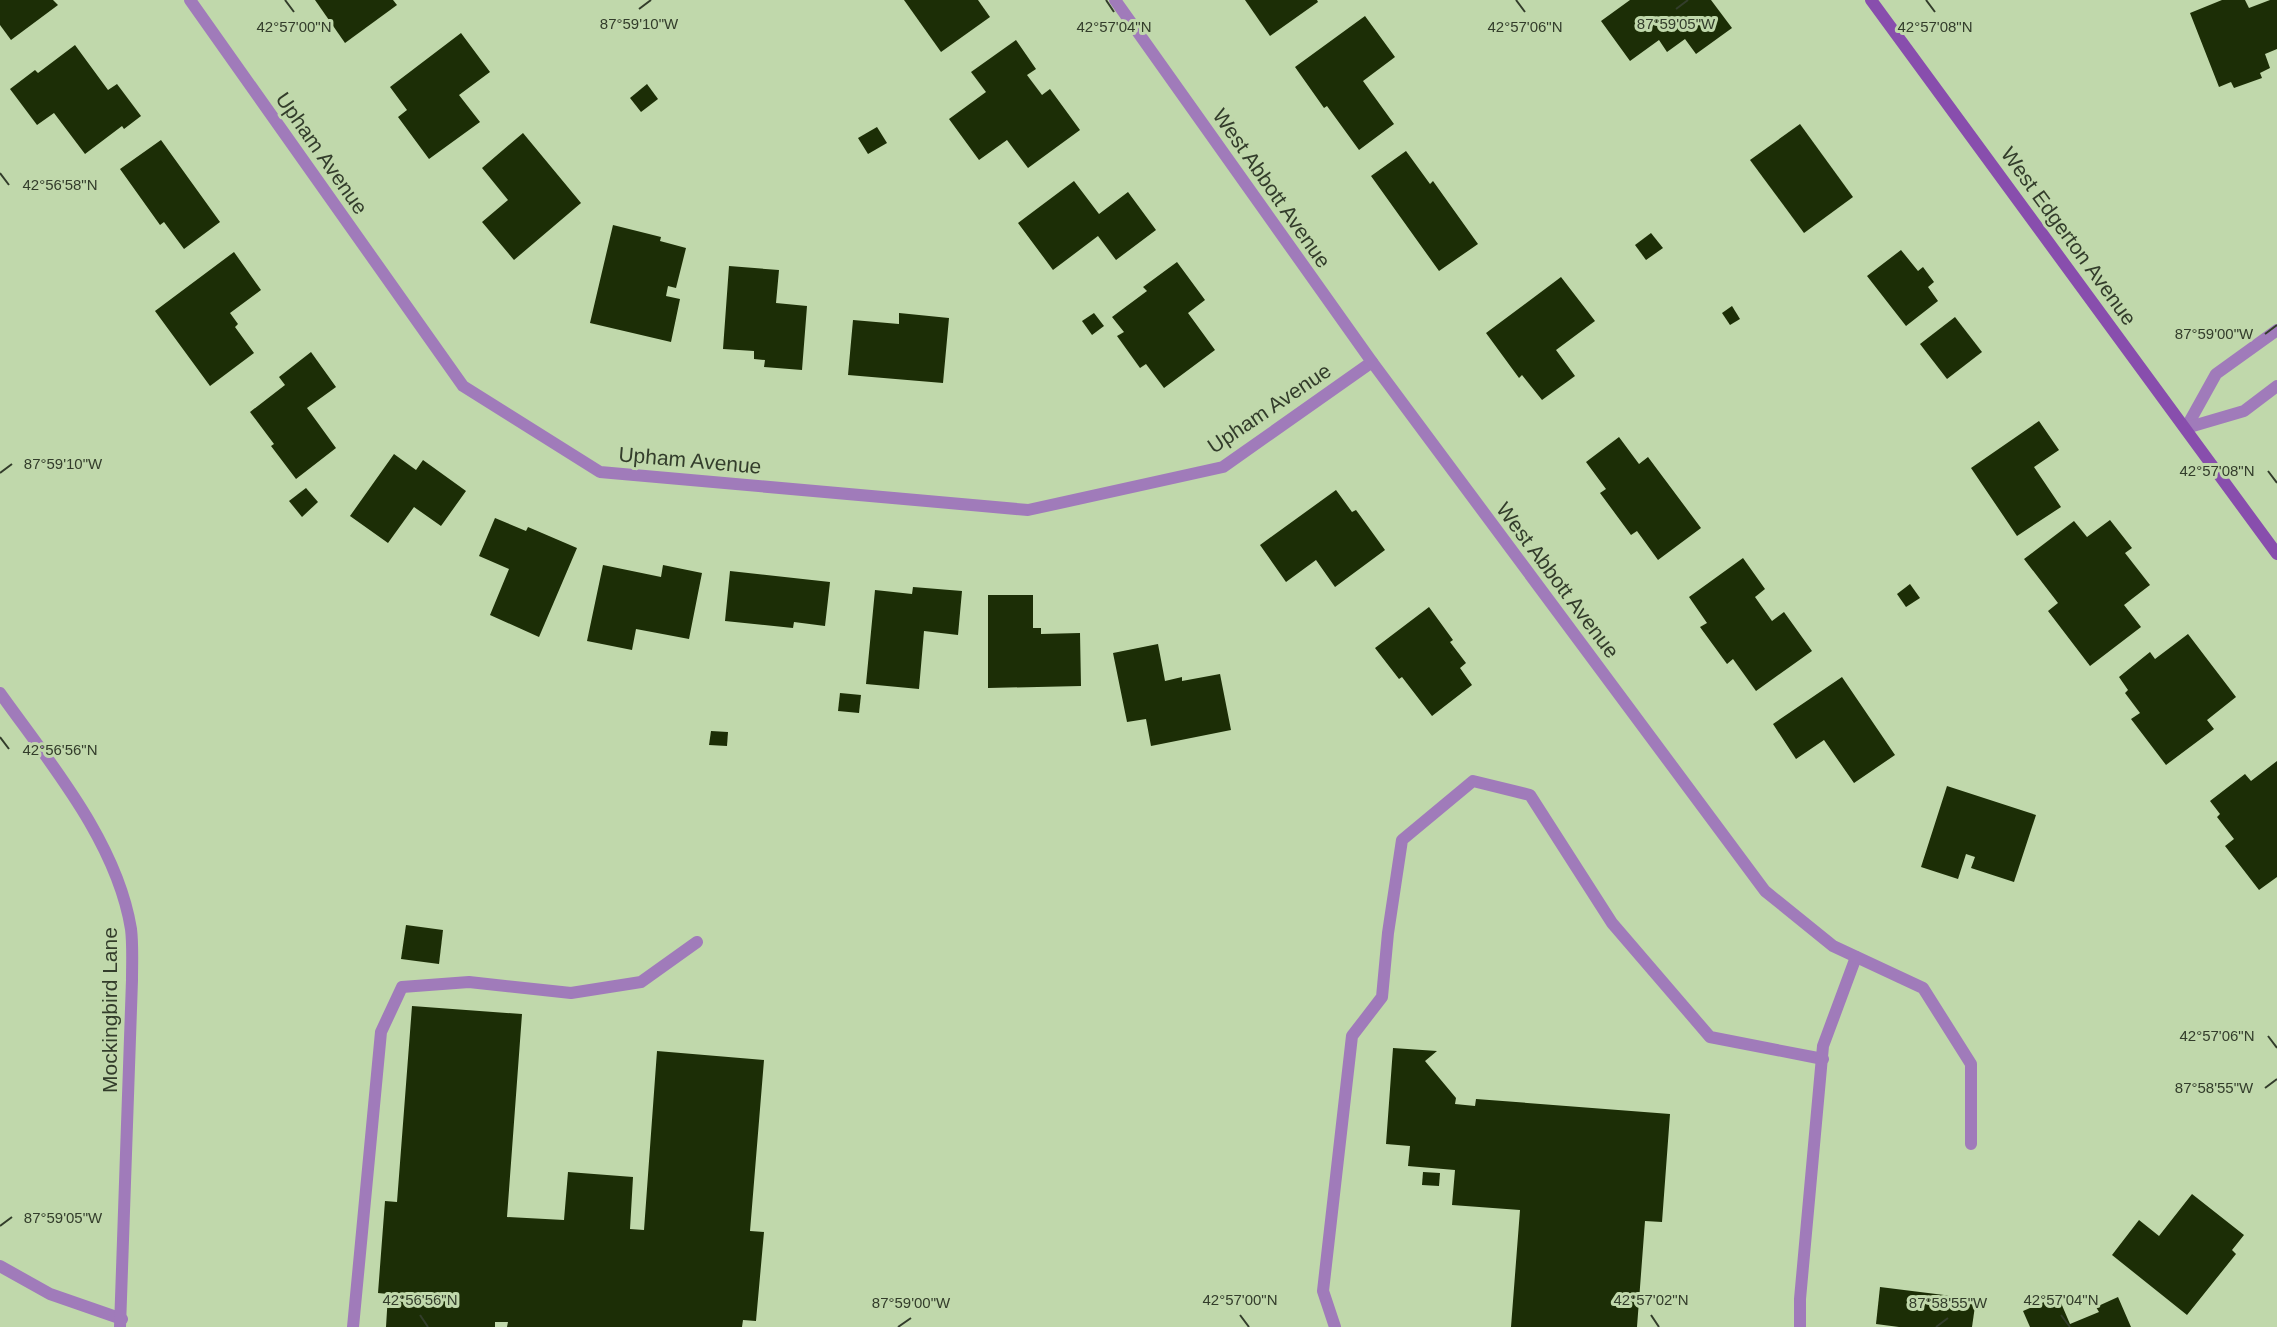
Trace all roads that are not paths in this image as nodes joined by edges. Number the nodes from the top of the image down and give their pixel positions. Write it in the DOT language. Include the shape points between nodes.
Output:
graph roads {
  1 [pos="190,0"];
  2 [pos="1115,0"];
  3 [pos="1871,0"];
  4 [pos="2277,330"];
  5 [pos="1372,362"];
  6 [pos="2277,386"];
  7 [pos="2186,428"];
  8 [pos="2277,555"];
  9 [pos="0,693"];
  10 [pos="697,942"];
  11 [pos="1856,957"];
  12 [pos="1823,1059"];
  13 [pos="1971,1144"];
  14 [pos="0,1266"];
  15 [pos="121,1323"];
  16 [pos="353,1327"];
  17 [pos="1335,1327"];
  18 [pos="1800,1327"];
  1 -- 5 [label="street, Upham Avenue" via="462,386 600,472 1028,510 1223,467"];
  2 -- 5 [label="street, West Abbott Avenue"];
  3 -- 7 [label="street, West Edgerton Avenue"];
  4 -- 7 [label="street" via="2216,374"];
  5 -- 11 [label="street, West Abbott Avenue" via="1765,891 1833,946"];
  6 -- 7 [label="street" via="2244,411"];
  7 -- 8 [label="street, West Edgerton Avenue"];
  9 -- 15 [label="street, Mockingbird Lane" via="58,773 96,835 118,879 131,931"];
  10 -- 16 [label="street" via="641,982 571,993 470,982 402,987 381,1032"];
  11 -- 12 [label="street" via="1824,1046"];
  11 -- 13 [label="street, West Abbott Avenue" via="1923,988 1971,1064"];
  12 -- 17 [label="street" via="1710,1037 1612,923 1530,795 1473,781 1402,840 1382,997 1352,1036 1323,1291"];
  12 -- 18 [label="street"];
  14 -- 15 [label="street" via="50,1294"];
}
